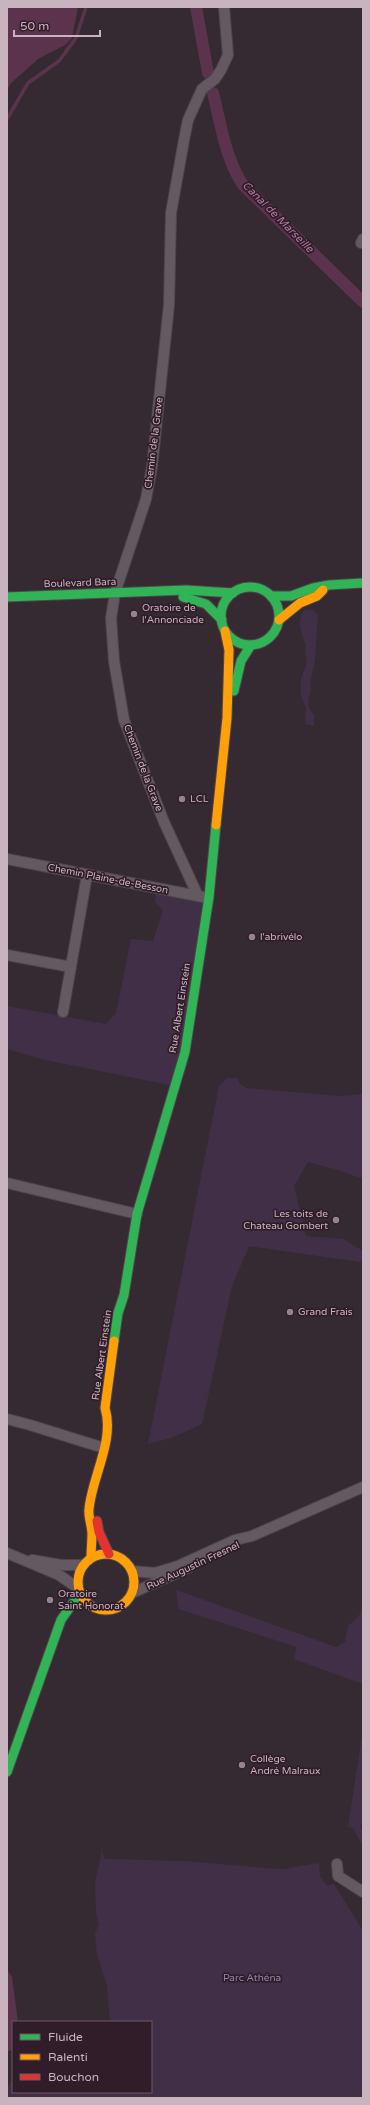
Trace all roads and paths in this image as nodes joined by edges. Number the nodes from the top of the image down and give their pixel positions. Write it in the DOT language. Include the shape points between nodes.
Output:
graph roads {
  1 [pos="224,7"];
  2 [pos="363,583"];
  3 [pos="329,585"];
  4 [pos="153,592"];
  5 [pos="114,593"];
  6 [pos="234,593"];
  7 [pos="271,596"];
  8 [pos="7,597"];
  9 [pos="222,620"];
  10 [pos="279,620"];
  11 [pos="225,631"];
  12 [pos="251,645"];
  13 [pos="227,718"];
  14 [pos="7,859"];
  15 [pos="87,875"];
  16 [pos="198,896"];
  17 [pos="209,897"];
  18 [pos="7,955"];
  19 [pos="71,967"];
  20 [pos="63,1012"];
  21 [pos="7,1183"];
  22 [pos="137,1214"];
  23 [pos="7,1419"];
  24 [pos="104,1448"];
  25 [pos="100,1468"];
  26 [pos="363,1487"];
  27 [pos="252,1536"];
  28 [pos="7,1553"];
  29 [pos="110,1554"];
  30 [pos="18,1557"];
  31 [pos="91,1558"];
  32 [pos="83,1565"];
  33 [pos="132,1571"];
  34 [pos="79,1590"];
  35 [pos="132,1593"];
  36 [pos="91,1607"];
  37 [pos="56,1637"];
  38 [pos="7,1772"];
  39 [pos="337,1864"];
  40 [pos="363,1892"];
  1 -- 5 [label="street, Chemin de la Grave" via="228,55 222,70 206,85 188,120 171,213 169,305 149,487"];
  2 -- 3 [label="street"];
  3 -- 7 [label="street" via="290,596"];
  3 -- 10 [label="street" via="317,596 300,603"];
  4 -- 5 [label="street, Boulevard Bara"];
  4 -- 6 [label="street, Boulevard Bara" via="186,590"];
  4 -- 9 [label="street, Boulevard Bara" via="200,600 208,604"];
  5 -- 8 [label="street, Boulevard Bara"];
  5 -- 16 [label="street, Chemin de la Grave" via="111,618 114,661 124,720 164,822"];
  6 -- 7 [label="street" via="244,588 256,588"];
  6 -- 9 [label="street" via="226,600"];
  7 -- 10 [label="street" via="276,603"];
  9 -- 11 [label="street"];
  10 -- 12 [label="street" via="271,637 263,643"];
  11 -- 12 [label="street" via="241,644"];
  11 -- 13 [label="street, Rue Albert Einstein" via="229,650"];
  12 -- 13 [label="street, Rue Albert Einstein" via="241,661"];
  13 -- 17 [label="street, Rue Albert Einstein"];
  14 -- 15 [label="street, Chemin Plaine-de-Besson"];
  15 -- 16 [label="street, Chemin Plaine-de-Besson"];
  15 -- 19 [label="street"];
  16 -- 17 [label="street, Chemin Plaine-de-Besson"];
  17 -- 22 [label="street, Rue Albert Einstein" via="185,1052"];
  18 -- 19 [label="street"];
  19 -- 20 [label="street"];
  21 -- 22 [label="street"];
  22 -- 24 [label="street, Rue Albert Einstein" via="124,1295 127,1316 114,1409 108,1418"];
  23 -- 24 [label="street"];
  24 -- 25 [label="street, Rue Albert Einstein"];
  25 -- 29 [label="street, Rue Albert Einstein" via="102,1480 96,1512 97,1524"];
  25 -- 31 [label="street, Rue Albert Einstein" via="94,1480 89,1511 92,1533"];
  26 -- 27 [label="street, Rue Augustin Fresnel"];
  27 -- 33 [label="street, Rue Augustin Fresnel" via="235,1540 178,1566 155,1573"];
  27 -- 35 [label="street, Rue Augustin Fresnel" via="240,1545"];
  28 -- 30 [label="street"];
  29 -- 31 [label="street" via="100,1554"];
  29 -- 33 [label="street" via="125,1561"];
  30 -- 32 [label="street" via="62,1565"];
  30 -- 34 [label="street" via="59,1575"];
  31 -- 32 [label="street"];
  32 -- 34 [label="street" via="78,1576"];
  33 -- 35 [label="street"];
  34 -- 36 [label="street"];
  34 -- 37 [label="street" via="61,1620"];
  35 -- 36 [label="street" via="124,1604 114,1609 102,1610"];
  36 -- 37 [label="street" via="72,1616"];
  37 -- 38 [label="street"];
  39 -- 40 [label="street" via="338,1876"];
}
